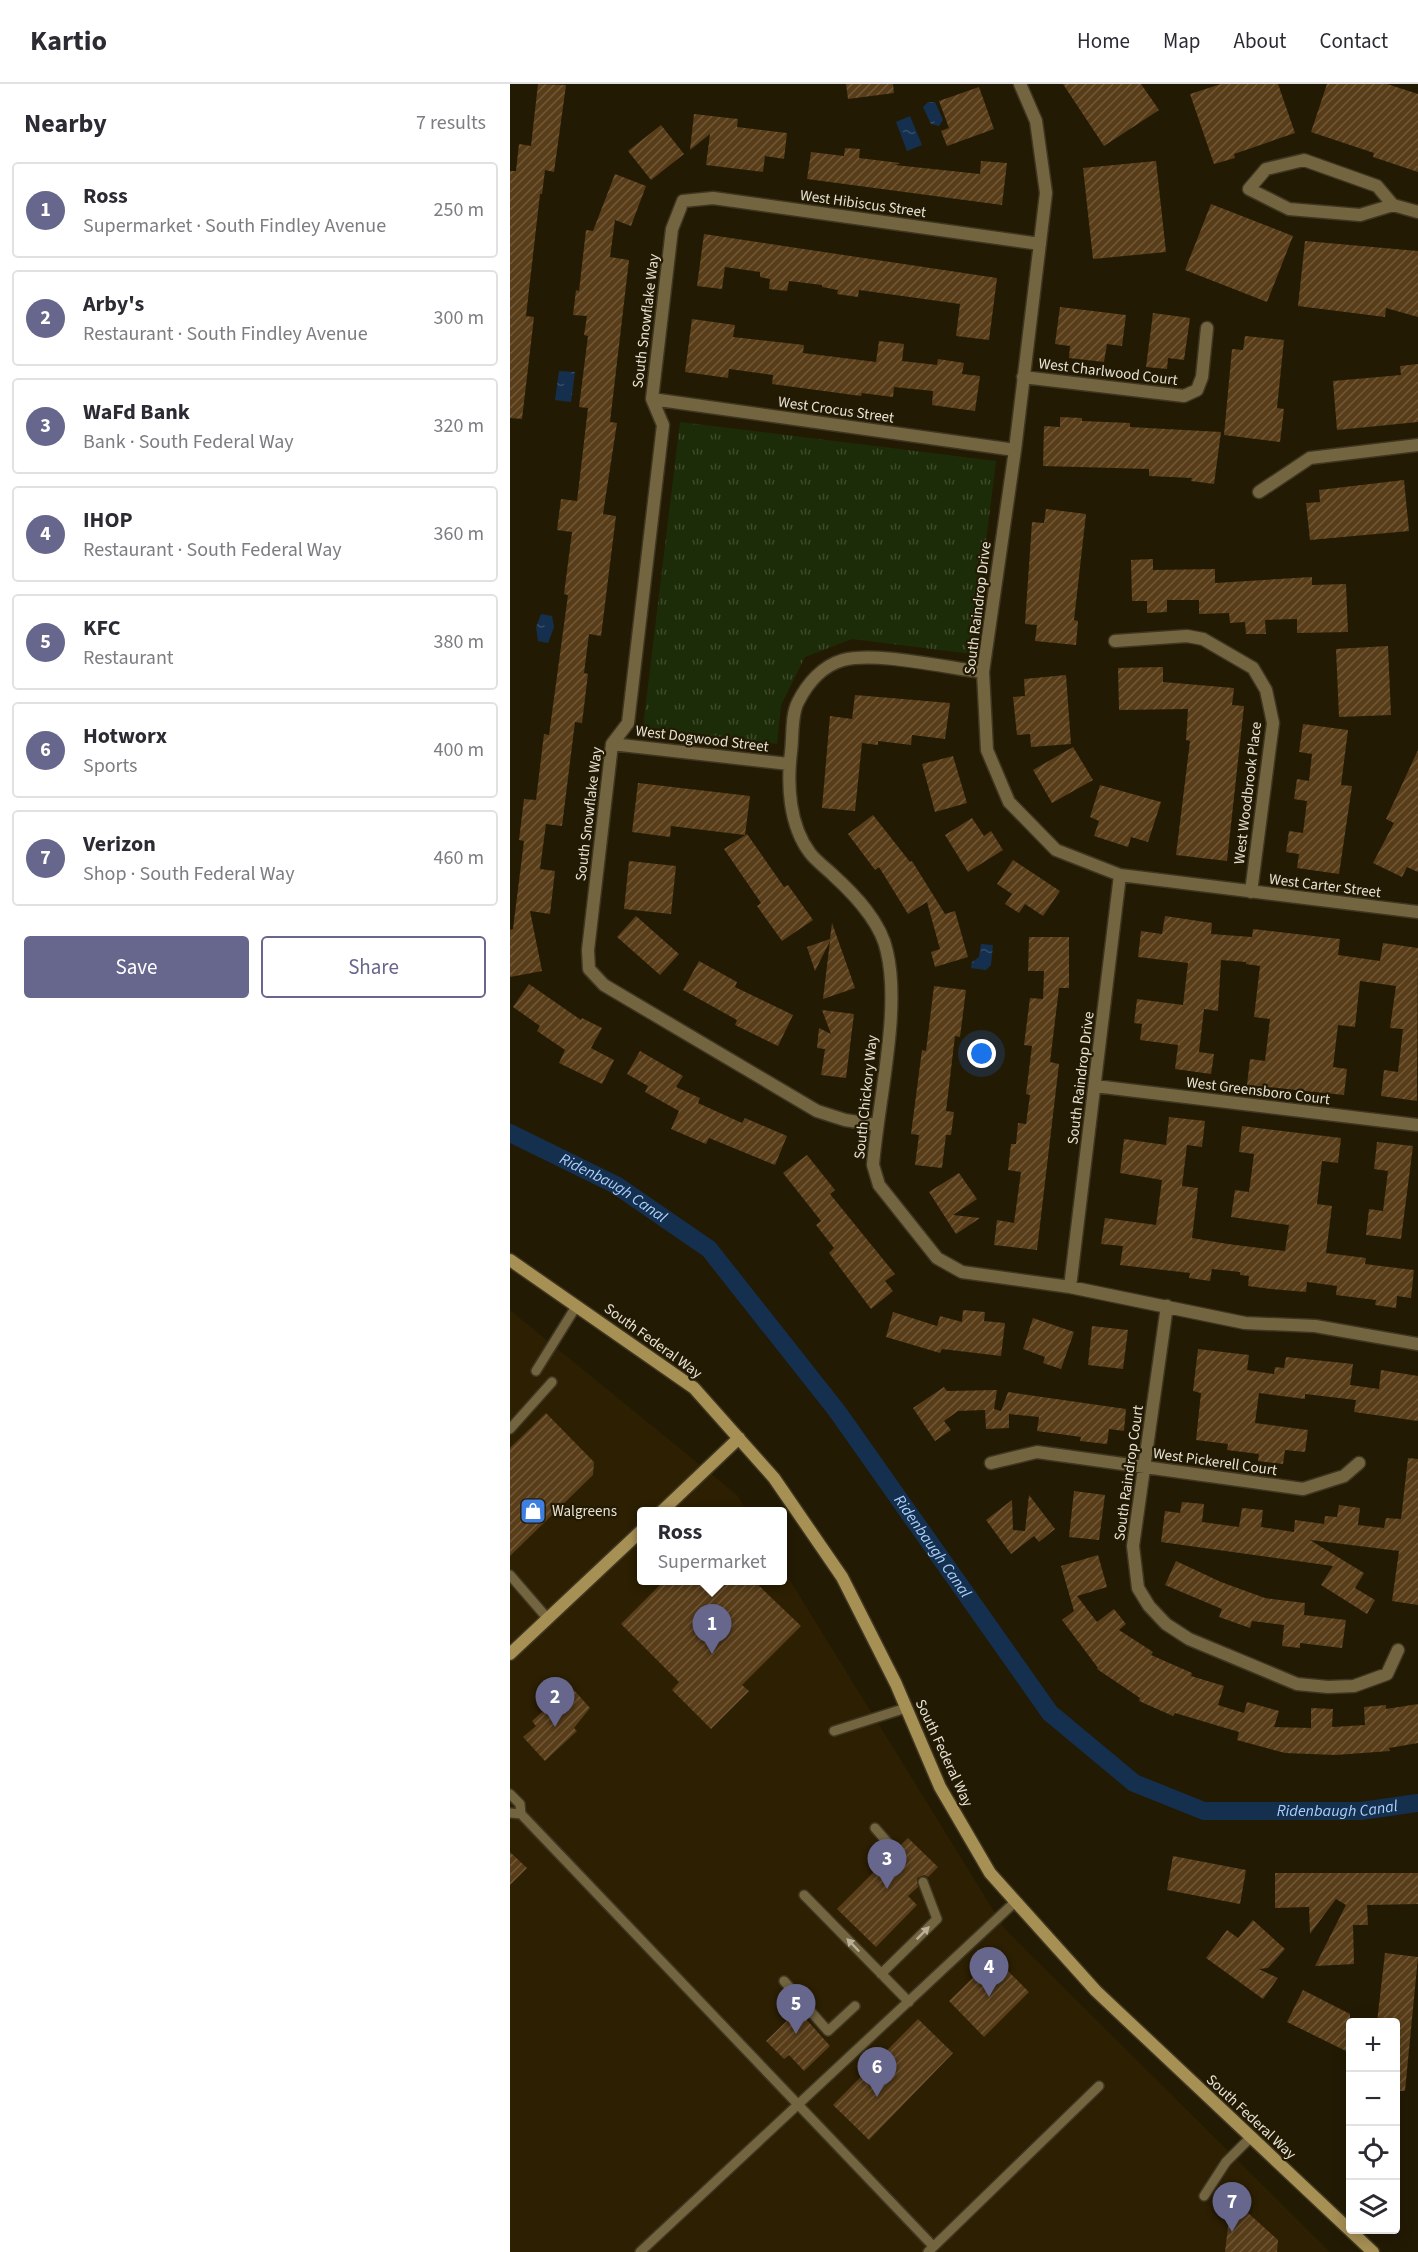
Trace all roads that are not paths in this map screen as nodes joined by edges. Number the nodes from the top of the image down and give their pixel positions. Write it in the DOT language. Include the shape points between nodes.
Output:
graph roads {
  1 [pos="1020,84"];
  2 [pos="683,201"];
  3 [pos="1394,205"];
  4 [pos="1418,212"];
  5 [pos="1040,244"];
  6 [pos="1207,328"];
  7 [pos="1023,377"];
  8 [pos="652,399"];
  9 [pos="1418,445"];
  10 [pos="1015,450"];
  11 [pos="1259,492"];
  12 [pos="1114,641"];
  13 [pos="983,672"];
  14 [pos="612,744"];
  15 [pos="789,764"];
  16 [pos="1120,875"];
  17 [pos="1251,892"];
  18 [pos="1418,912"];
  19 [pos="1095,1086"];
  20 [pos="876,1125"];
  21 [pos="1418,1125"];
  22 [pos="510,1260"];
  23 [pos="1071,1287"];
  24 [pos="577,1305"];
  25 [pos="1167,1306"];
  26 [pos="1418,1344"];
  27 [pos="536,1371"];
  28 [pos="552,1382"];
  29 [pos="510,1429"];
  30 [pos="739,1438"];
  31 [pos="991,1463"];
  32 [pos="1359,1463"];
  33 [pos="1145,1468"];
  34 [pos="667,1507"];
  35 [pos="637,1535"];
  36 [pos="510,1575"];
  37 [pos="548,1619"];
  38 [pos="1398,1650"];
  39 [pos="510,1654"];
  40 [pos="906,1707"];
  41 [pos="834,1731"];
  42 [pos="510,1794"];
  43 [pos="510,1813"];
  44 [pos="521,1814"];
  45 [pos="875,1828"];
  46 [pos="895,1851"];
  47 [pos="923,1882"];
  48 [pos="804,1895"];
  49 [pos="1015,1902"];
  50 [pos="881,1974"];
  51 [pos="784,1981"];
  52 [pos="909,2002"];
  53 [pos="855,2006"];
  54 [pos="1099,2086"];
  55 [pos="798,2105"];
  56 [pos="1251,2137"];
  57 [pos="1203,2196"];
  58 [pos="931,2249"];
  59 [pos="640,2252"];
  60 [pos="1373,2252"];
  1 -- 5 [label="street, South Raindrop Drive" via="1036,121 1046,193"];
  2 -- 5 [label="street, West Hibiscus Street" via="713,198"];
  2 -- 8 [label="street, South Snowflake Way" via="672,229"];
  3 -- 3 [label="street" via="1377,186 1304,160 1266,169 1248,189 1289,209 1360,215"];
  3 -- 4 [label="street"];
  5 -- 7 [label="street, South Raindrop Drive"];
  6 -- 7 [label="street, West Charlwood Court" via="1202,377 1197,390 1184,396"];
  7 -- 10 [label="street, South Raindrop Drive"];
  8 -- 10 [label="street, West Crocus Street"];
  8 -- 14 [label="street, South Snowflake Way" via="663,424 628,723"];
  9 -- 11 [label="street" via="1310,458"];
  10 -- 13 [label="street, South Raindrop Drive"];
  12 -- 17 [label="street, West Woodbrook Place" via="1187,636 1203,639 1253,668 1266,690 1273,723"];
  13 -- 15 [label="street, South Chickory Way" via="870,658 843,660 817,674 796,704"];
  13 -- 16 [label="street, South Raindrop Drive" via="987,750 1009,802 1056,850"];
  14 -- 15 [label="street, West Dogwood Street"];
  14 -- 20 [label="street, South Snowflake Way" via="589,969 604,985 817,1111"];
  15 -- 20 [label="street, South Chickory Way" via="790,798 797,828 810,853 855,895 887,949 891,1009"];
  16 -- 17 [label="street, West Carter Street"];
  16 -- 19 [label="street, South Raindrop Drive"];
  17 -- 18 [label="street, West Carter Street"];
  19 -- 21 [label="street, West Greensboro Court"];
  19 -- 23 [label="street, South Raindrop Drive"];
  20 -- 23 [label="street, South Chickory Way" via="874,1175 938,1258 962,1272"];
  22 -- 24 [label="main road, South Federal Way"];
  23 -- 25 [label="street, South Chickory Way"];
  24 -- 27 [label="lane"];
  24 -- 30 [label="main road, South Federal Way" via="694,1388"];
  25 -- 26 [label="street, South Chickory Way" via="1245,1323 1315,1326"];
  25 -- 33 [label="street, South Raindrop Court"];
  28 -- 29 [label="lane"];
  30 -- 34 [label="main road"];
  30 -- 40 [label="main road, South Federal Way" via="774,1478 842,1577"];
  31 -- 33 [label="street, West Pickerell Court" via="1037,1452"];
  32 -- 33 [label="street, West Pickerell Court" via="1344,1476 1303,1489"];
  33 -- 38 [label="street, South Raindrop Court" via="1133,1546 1134,1567 1138,1588 1166,1624 1190,1639 1296,1684 1354,1686 1387,1674"];
  35 -- 37 [label="main road"];
  36 -- 37 [label="lane"];
  37 -- 39 [label="main road"];
  40 -- 41 [label="lane"];
  40 -- 49 [label="main road, South Federal Way" via="940,1786 990,1874"];
  42 -- 44 [label="lane" via="520,1804"];
  43 -- 44 [label="lane"];
  44 -- 55 [label="lane"];
  45 -- 46 [label="lane"];
  50 -- 47 [label="lane, one-way" via="937,1918"];
  50 -- 48 [label="lane, one-way"];
  49 -- 52 [label="lane"];
  49 -- 56 [label="main road, South Federal Way" via="1096,1991"];
  50 -- 52 [label="lane"];
  51 -- 53 [label="lane" via="828,2031"];
  52 -- 55 [label="lane"];
  54 -- 58 [label="lane"];
  55 -- 58 [label="lane"];
  55 -- 59 [label="lane"];
  56 -- 57 [label="lane" via="1226,2162"];
  56 -- 60 [label="main road, South Federal Way"];
}
